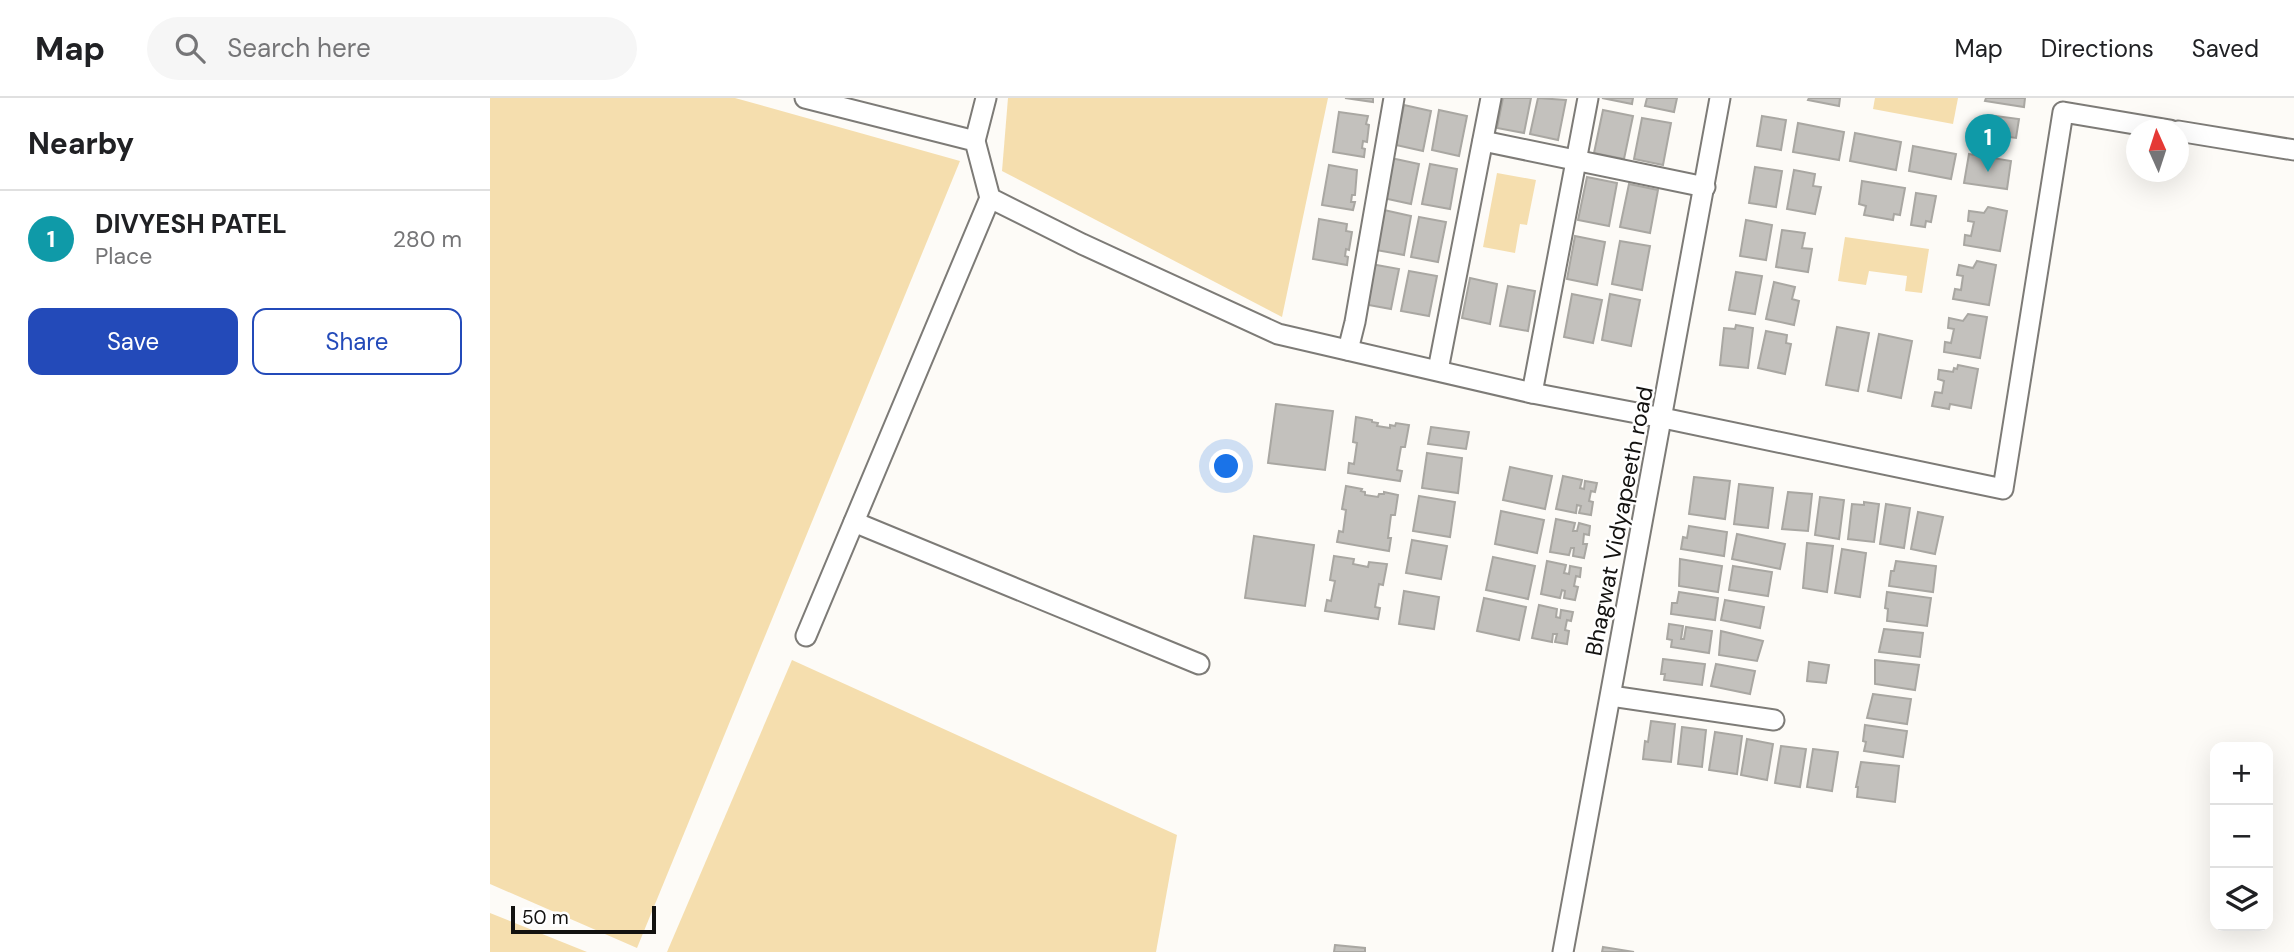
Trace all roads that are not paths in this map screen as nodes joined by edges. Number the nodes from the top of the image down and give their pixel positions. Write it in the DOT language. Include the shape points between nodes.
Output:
graph roads {
  1 [pos="805,98"];
  2 [pos="986,98"];
  3 [pos="1394,98"];
  4 [pos="1491,98"];
  5 [pos="1588,98"];
  6 [pos="1720,98"];
  7 [pos="2126,123"];
  8 [pos="2189,133"];
  9 [pos="975,141"];
  10 [pos="1483,141"];
  11 [pos="2294,150"];
  12 [pos="1576,160"];
  13 [pos="1705,187"];
  14 [pos="990,198"];
  15 [pos="1348,350"];
  16 [pos="1438,370"];
  17 [pos="1532,393"];
  18 [pos="1663,418"];
  19 [pos="854,522"];
  20 [pos="807,636"];
  21 [pos="1199,664"];
  22 [pos="1611,696"];
  23 [pos="1774,720"];
  24 [pos="1563,952"];
  1 -- 9 [label="street"];
  2 -- 9 [label="street"];
  3 -- 15 [label="street"];
  4 -- 10 [label="street"];
  5 -- 12 [label="street"];
  6 -- 13 [label="street, Bhagwat Vidyapeeth road"];
  7 -- 18 [label="street" via="2063,112 2003,489"];
  8 -- 11 [label="street"];
  9 -- 14 [label="street"];
  10 -- 12 [label="street"];
  10 -- 16 [label="street"];
  12 -- 13 [label="street"];
  12 -- 17 [label="street"];
  13 -- 18 [label="street, Bhagwat Vidyapeeth road"];
  14 -- 15 [label="street" via="1278,334"];
  14 -- 19 [label="street"];
  15 -- 16 [label="street"];
  16 -- 17 [label="street"];
  17 -- 18 [label="street"];
  18 -- 22 [label="street, Bhagwat Vidyapeeth road"];
  19 -- 20 [label="street"];
  19 -- 21 [label="street"];
  22 -- 23 [label="street"];
  22 -- 24 [label="street, Bhagwat Vidyapeeth road"];
}
